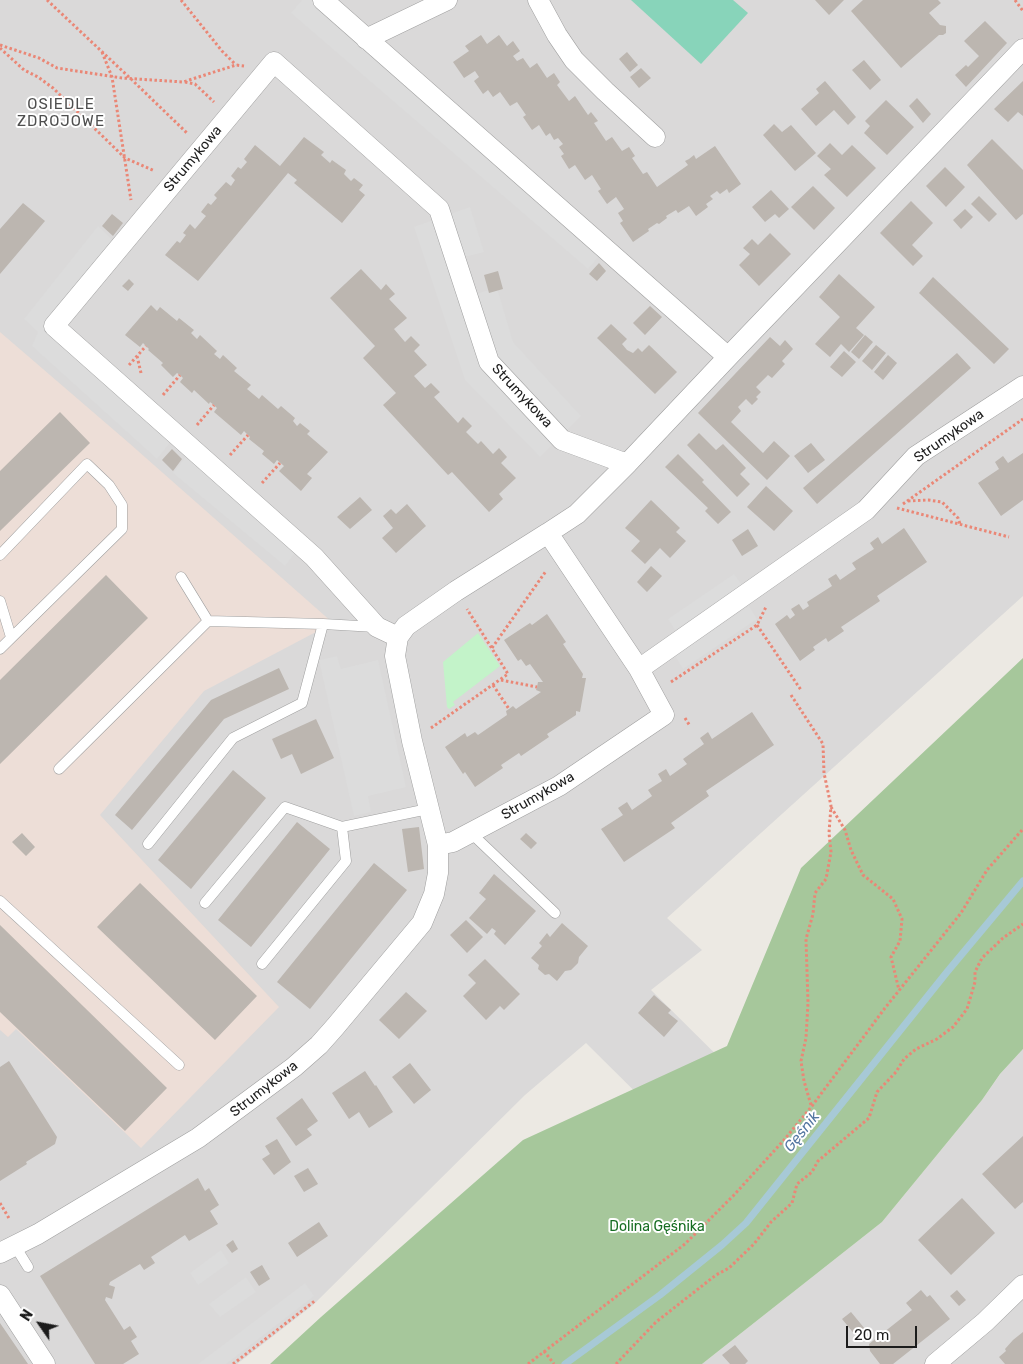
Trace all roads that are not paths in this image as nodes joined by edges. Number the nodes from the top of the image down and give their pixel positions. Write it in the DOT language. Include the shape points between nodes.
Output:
graph roads {
  1 [pos="323,0"];
  2 [pos="447,0"];
  3 [pos="538,0"];
  4 [pos="366,38"];
  5 [pos="1023,48"];
  6 [pos="655,137"];
  7 [pos="728,357"];
  8 [pos="1023,386"];
  9 [pos="628,464"];
  10 [pos="548,533"];
  11 [pos="0,554"];
  12 [pos="181,577"];
  13 [pos="0,601"];
  14 [pos="208,621"];
  15 [pos="323,624"];
  16 [pos="377,627"];
  17 [pos="398,637"];
  18 [pos="11,638"];
  19 [pos="0,649"];
  20 [pos="639,669"];
  21 [pos="59,769"];
  22 [pos="428,809"];
  23 [pos="342,827"];
  24 [pos="471,833"];
  25 [pos="148,844"];
  26 [pos="438,845"];
  27 [pos="0,900"];
  28 [pos="205,903"];
  29 [pos="555,914"];
  30 [pos="262,964"];
  31 [pos="179,1065"];
  32 [pos="8,1249"];
  33 [pos="28,1267"];
  34 [pos="1023,1285"];
  35 [pos="0,1295"];
  36 [pos="45,1364"];
  37 [pos="935,1364"];
  1 -- 4 [label="street"];
  2 -- 4 [label="street"];
  3 -- 6 [label="street" via="574,60"];
  4 -- 7 [label="street"];
  5 -- 7 [label="street"];
  7 -- 9 [label="street"];
  8 -- 20 [label="street, Strumykowa" via="916,456 866,510"];
  9 -- 10 [label="street" via="577,514"];
  9 -- 16 [label="street, Strumykowa" via="562,440 489,362 439,209 274,62 54,326 314,557"];
  10 -- 17 [label="street" via="456,591 406,626"];
  10 -- 20 [label="street, Strumykowa"];
  11 -- 18 [label="lane" via="87,464 122,505 122,529"];
  12 -- 14 [label="lane"];
  13 -- 18 [label="lane"];
  14 -- 15 [label="lane"];
  14 -- 21 [label="lane"];
  15 -- 16 [label="lane"];
  15 -- 25 [label="lane" via="302,703 234,738"];
  16 -- 17 [label="street, Strumykowa"];
  17 -- 22 [label="street, Strumykowa" via="394,656"];
  18 -- 19 [label="lane"];
  20 -- 24 [label="street, Strumykowa" via="664,715 559,786"];
  22 -- 23 [label="lane"];
  22 -- 26 [label="street, Strumykowa"];
  23 -- 28 [label="lane" via="286,807"];
  23 -- 30 [label="lane" via="346,860"];
  24 -- 26 [label="street, Strumykowa"];
  24 -- 29 [label="lane"];
  26 -- 32 [label="street, Strumykowa" via="438,873 425,915 319,1045 200,1142"];
  27 -- 31 [label="lane"];
  32 -- 33 [label="lane"];
  34 -- 37 [label="street"];
  35 -- 36 [label="street"];
}
